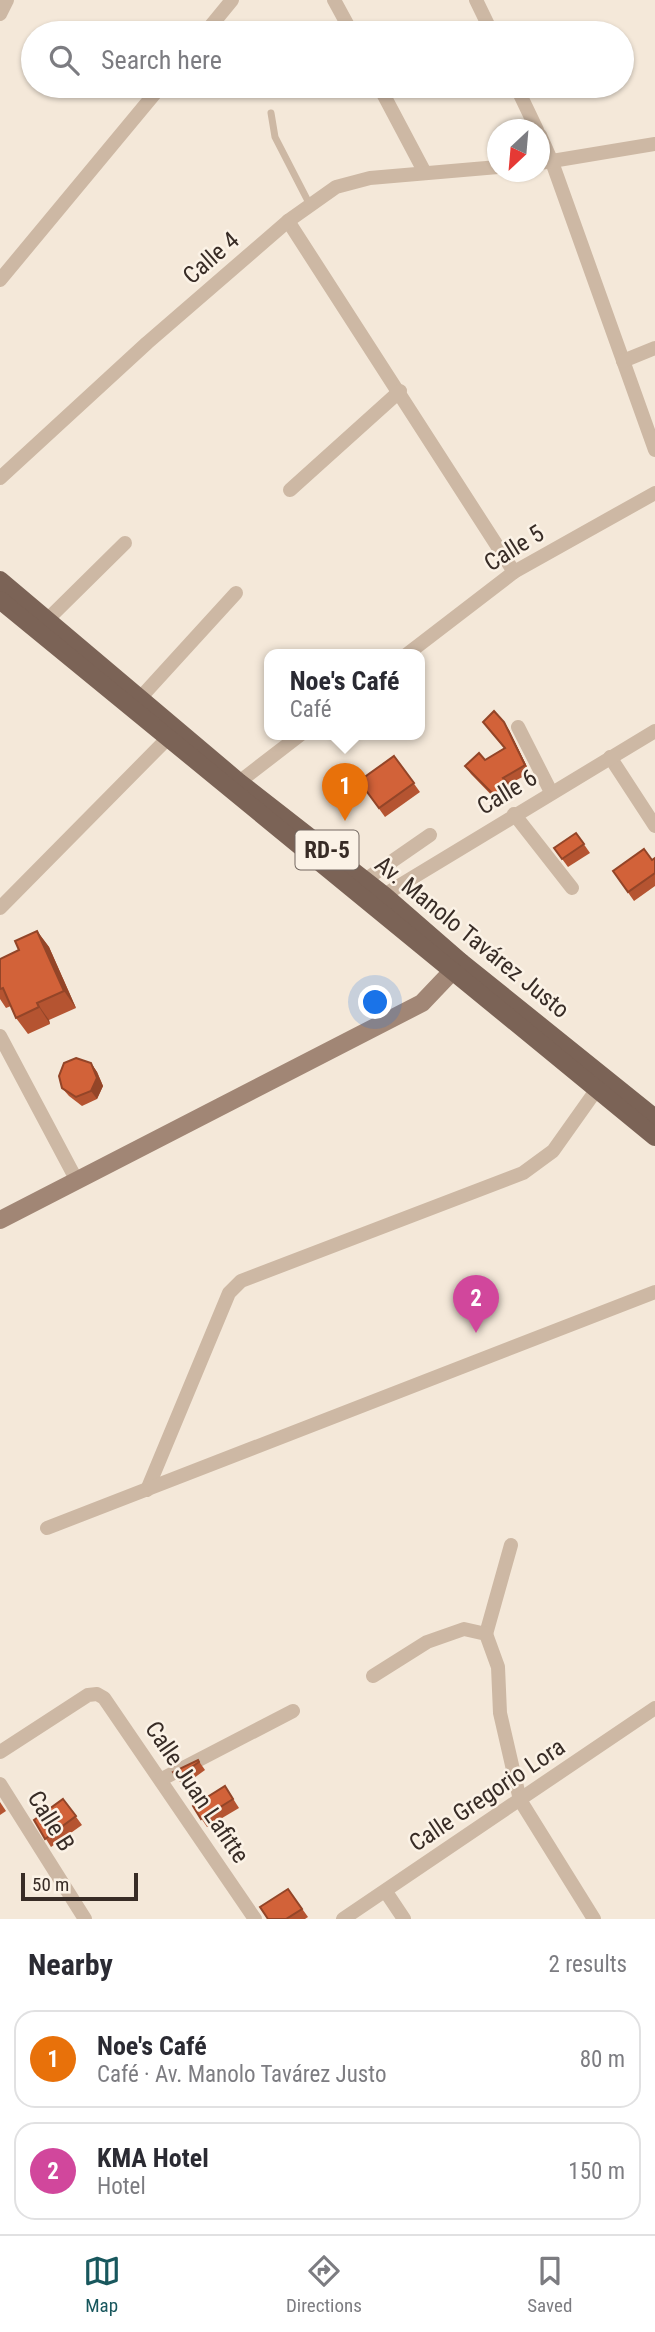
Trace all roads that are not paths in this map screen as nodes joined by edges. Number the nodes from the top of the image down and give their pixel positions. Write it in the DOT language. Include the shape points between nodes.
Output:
graph roads {
  1 [pos="7,0"];
  2 [pos="232,0"];
  3 [pos="334,0"];
  4 [pos="476,0"];
  5 [pos="0,14"];
  6 [pos="215,21"];
  7 [pos="345,21"];
  8 [pos="486,21"];
  9 [pos="151,98"];
  10 [pos="385,98"];
  11 [pos="522,98"];
  12 [pos="271,113"];
  13 [pos="532,119"];
  14 [pos="655,144"];
  15 [pos="550,161"];
  16 [pos="487,168"];
  17 [pos="424,172"];
  18 [pos="550,172"];
  19 [pos="310,205"];
  20 [pos="288,221"];
  21 [pos="0,280"];
  22 [pos="655,348"];
  23 [pos="623,361"];
  24 [pos="400,391"];
  25 [pos="655,450"];
  26 [pos="0,478"];
  27 [pos="290,490"];
  28 [pos="655,493"];
  29 [pos="125,543"];
  30 [pos="514,572"];
  31 [pos="0,580"];
  32 [pos="236,593"];
  33 [pos="0,600"];
  34 [pos="48,619"];
  35 [pos="414,649"];
  36 [pos="142,696"];
  37 [pos="517,727"];
  38 [pos="655,731"];
  39 [pos="168,738"];
  40 [pos="294,740"];
  41 [pos="610,757"];
  42 [pos="239,782"];
  43 [pos="551,792"];
  44 [pos="514,814"];
  45 [pos="655,826"];
  46 [pos="430,835"];
  47 [pos="365,880"];
  48 [pos="572,888"];
  49 [pos="384,895"];
  50 [pos="0,908"];
  51 [pos="456,967"];
  52 [pos="0,1036"];
  53 [pos="597,1089"];
  54 [pos="655,1118"];
  55 [pos="655,1137"];
  56 [pos="76,1179"];
  57 [pos="0,1220"];
  58 [pos="655,1292"];
  59 [pos="147,1490"];
  60 [pos="47,1528"];
  61 [pos="511,1545"];
  62 [pos="486,1634"];
  63 [pos="373,1676"];
  64 [pos="655,1708"];
  65 [pos="293,1711"];
  66 [pos="0,1752"];
  67 [pos="162,1779"];
  68 [pos="0,1784"];
  69 [pos="520,1800"];
  70 [pos="386,1892"];
  71 [pos="85,1919"];
  72 [pos="255,1919"];
  73 [pos="343,1919"];
  74 [pos="404,1919"];
  75 [pos="594,1919"];
  1 -- 5 [label="street"];
  2 -- 6 [label="street"];
  3 -- 7 [label="street"];
  4 -- 8 [label="street"];
  9 -- 21 [label="street"];
  10 -- 17 [label="street"];
  11 -- 13 [label="street"];
  12 -- 19 [label="lane" via="275,137"];
  14 -- 15 [label="street"];
  16 -- 17 [label="street, Calle 4"];
  17 -- 19 [label="street, Calle 4" via="337,187"];
  18 -- 23 [label="street"];
  19 -- 20 [label="street, Calle 4"];
  20 -- 24 [label="street"];
  20 -- 26 [label="street, Calle 4"];
  22 -- 23 [label="street"];
  23 -- 25 [label="street"];
  24 -- 27 [label="street"];
  24 -- 30 [label="street"];
  28 -- 30 [label="street, Calle 5"];
  29 -- 34 [label="street"];
  30 -- 35 [label="street, Calle 5"];
  31 -- 34 [label="main road, Av. Manolo Tavárez Justo / RD-5"];
  32 -- 36 [label="street"];
  33 -- 39 [label="main road, Av. Manolo Tavárez Justo / RD-5"];
  34 -- 36 [label="main road, Av. Manolo Tavárez Justo / RD-5"];
  36 -- 42 [label="main road, Av. Manolo Tavárez Justo / RD-5"];
  37 -- 43 [label="street"];
  38 -- 41 [label="street, Calle 6"];
  39 -- 50 [label="street"];
  39 -- 51 [label="main road, Av. Manolo Tavárez Justo / RD-5"];
  40 -- 42 [label="street"];
  41 -- 43 [label="street, Calle 6"];
  41 -- 45 [label="street"];
  42 -- 47 [label="main road, Av. Manolo Tavárez Justo / RD-5"];
  43 -- 44 [label="street, Calle 6"];
  44 -- 48 [label="street"];
  44 -- 49 [label="street, Calle 6"];
  46 -- 47 [label="street"];
  47 -- 49 [label="main road, Av. Manolo Tavárez Justo / RD-5"];
  49 -- 51 [label="main road, Av. Manolo Tavárez Justo / RD-5"];
  51 -- 53 [label="main road, Av. Manolo Tavárez Justo / RD-5"];
  51 -- 54 [label="main road, Av. Manolo Tavárez Justo / RD-5"];
  51 -- 56 [label="street" via="422,1003"];
  52 -- 56 [label="street"];
  53 -- 55 [label="main road, Av. Manolo Tavárez Justo / RD-5"];
  53 -- 59 [label="street" via="553,1151 523,1173 241,1281 229,1293"];
  56 -- 57 [label="street"];
  58 -- 59 [label="street"];
  59 -- 60 [label="street"];
  61 -- 62 [label="street"];
  62 -- 63 [label="street" via="464,1629 427,1643"];
  62 -- 69 [label="street" via="498,1667 500,1713"];
  64 -- 69 [label="street, Calle Gregorio Lora"];
  65 -- 67 [label="street"];
  66 -- 67 [label="street, Calle Juan Lafitte" via="88,1695 97,1694"];
  67 -- 72 [label="street, Calle Juan Lafitte"];
  68 -- 71 [label="street, Calle B"];
  69 -- 70 [label="street, Calle Gregorio Lora"];
  69 -- 75 [label="street"];
  70 -- 73 [label="street, Calle Gregorio Lora"];
  70 -- 74 [label="street"];
}
